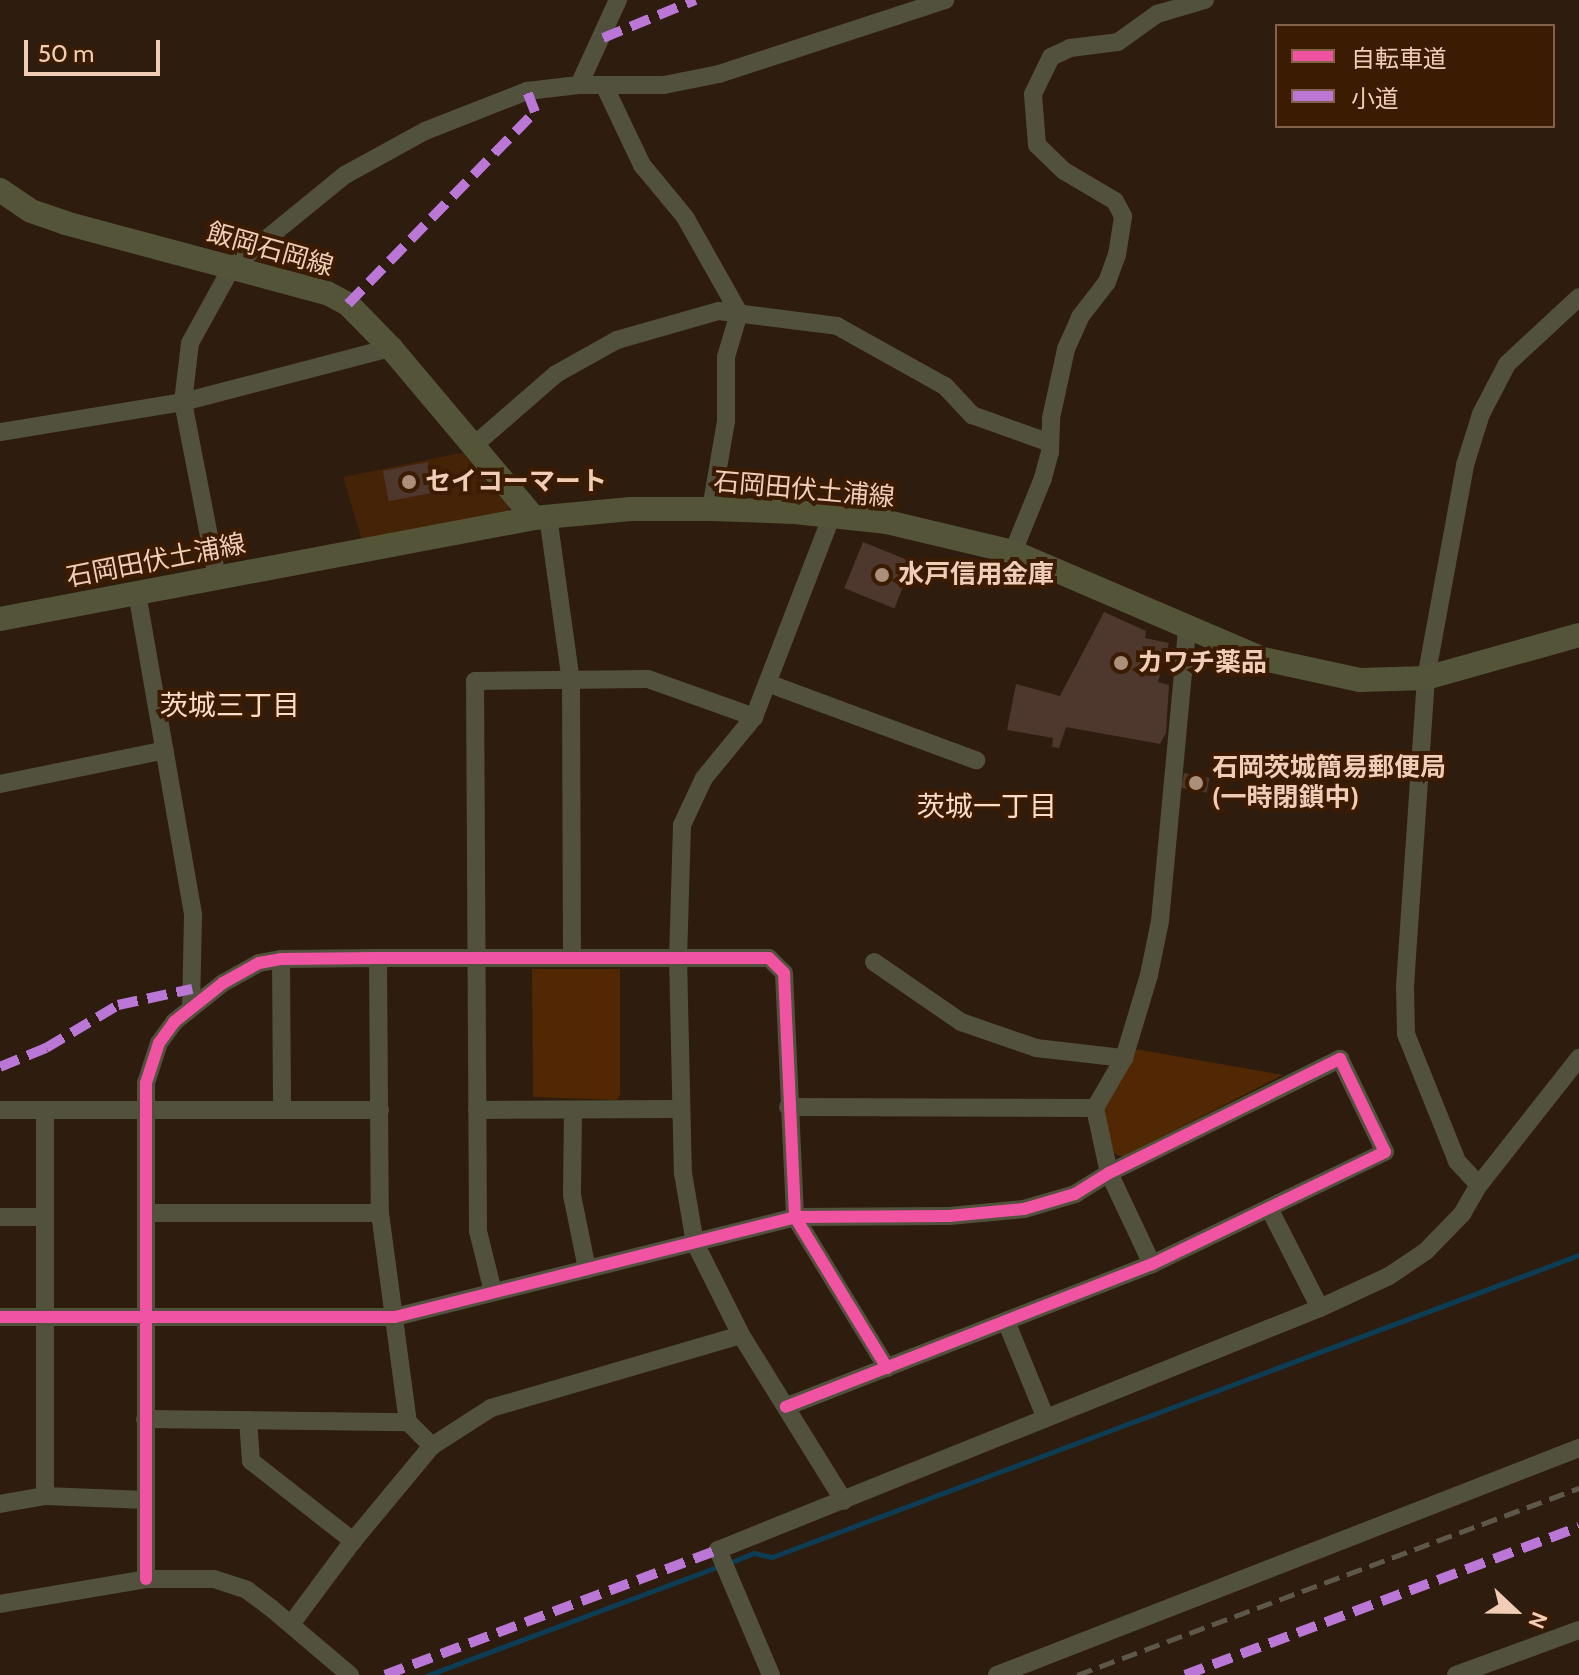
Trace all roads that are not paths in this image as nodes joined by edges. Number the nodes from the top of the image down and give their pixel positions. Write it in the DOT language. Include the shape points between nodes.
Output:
graph roads {
  1 [pos="618,0"];
  2 [pos="945,0"];
  3 [pos="1205,0"];
  4 [pos="579,85"];
  5 [pos="604,85"];
  6 [pos="0,190"];
  7 [pos="232,267"];
  8 [pos="1579,297"];
  9 [pos="739,313"];
  10 [pos="391,348"];
  11 [pos="183,402"];
  12 [pos="0,432"];
  13 [pos="1050,443"];
  14 [pos="472,447"];
  15 [pos="711,509"];
  16 [pos="832,515"];
  17 [pos="541,517"];
  18 [pos="1013,552"];
  19 [pos="217,577"];
  20 [pos="137,593"];
  21 [pos="0,619"];
  22 [pos="1187,628"];
  23 [pos="1578,634"];
  24 [pos="1426,678"];
  25 [pos="571,681"];
  26 [pos="770,684"];
  27 [pos="754,717"];
  28 [pos="165,750"];
  29 [pos="976,760"];
  30 [pos="0,784"];
  31 [pos="476,957"];
  32 [pos="572,957"];
  33 [pos="678,957"];
  34 [pos="378,958"];
  35 [pos="281,959"];
  36 [pos="874,962"];
  37 [pos="191,1007"];
  38 [pos="1124,1058"];
  39 [pos="1579,1058"];
  40 [pos="788,1107"];
  41 [pos="1095,1108"];
  42 [pos="681,1109"];
  43 [pos="0,1110"];
  44 [pos="45,1110"];
  45 [pos="146,1110"];
  46 [pos="282,1110"];
  47 [pos="380,1110"];
  48 [pos="477,1110"];
  49 [pos="573,1110"];
  50 [pos="1109,1173"];
  51 [pos="1479,1185"];
  52 [pos="1269,1208"];
  53 [pos="146,1213"];
  54 [pos="380,1213"];
  55 [pos="0,1217"];
  56 [pos="45,1217"];
  57 [pos="795,1217"];
  58 [pos="695,1243"];
  59 [pos="1152,1264"];
  60 [pos="587,1269"];
  61 [pos="493,1292"];
  62 [pos="1320,1308"];
  63 [pos="145,1316"];
  64 [pos="0,1317"];
  65 [pos="45,1317"];
  66 [pos="395,1317"];
  67 [pos="1006,1321"];
  68 [pos="741,1335"];
  69 [pos="887,1368"];
  70 [pos="786,1407"];
  71 [pos="1045,1416"];
  72 [pos="145,1419"];
  73 [pos="248,1420"];
  74 [pos="408,1422"];
  75 [pos="432,1446"];
  76 [pos="1579,1448"];
  77 [pos="45,1496"];
  78 [pos="146,1500"];
  79 [pos="844,1501"];
  80 [pos="0,1504"];
  81 [pos="353,1541"];
  82 [pos="146,1579"];
  83 [pos="0,1604"];
  84 [pos="292,1623"];
  85 [pos="1579,1630"];
  86 [pos="350,1675"];
  87 [pos="771,1675"];
  88 [pos="997,1675"];
  89 [pos="1456,1675"];
  1 -- 4 [label="street"];
  2 -- 5 [label="street" via="719,74 664,85"];
  3 -- 13 [label="street" via="1157,14 1118,42 1070,48 1051,57 1033,94 1037,145 1064,171 1115,201 1123,216 1107,282 1080,317 1066,349"];
  4 -- 5 [label="street"];
  4 -- 7 [label="street" via="527,91 425,131 345,175"];
  5 -- 9 [label="street" via="642,165 685,217"];
  6 -- 7 [label="main road, 飯岡石岡線" via="31,211 65,223"];
  7 -- 10 [label="main road, 飯岡石岡線" via="327,293 348,304"];
  7 -- 11 [label="street" via="190,343"];
  8 -- 24 [label="street" via="1507,364 1481,414 1465,465"];
  9 -- 13 [label="street" via="837,326 945,386 972,415"];
  9 -- 14 [label="street" via="719,311 617,340 556,374"];
  9 -- 15 [label="street" via="726,357 726,421"];
  10 -- 11 [label="street"];
  10 -- 14 [label="main road, 飯岡石岡線"];
  11 -- 12 [label="street"];
  11 -- 19 [label="street"];
  13 -- 18 [label="street" via="1043,478"];
  14 -- 17 [label="main road, 飯岡石岡線"];
  15 -- 16 [label="main road, 石岡田伏土浦線"];
  15 -- 17 [label="main road, 石岡田伏土浦線"];
  16 -- 18 [label="main road, 石岡田伏土浦線" via="902,525"];
  16 -- 26 [label="street"];
  17 -- 19 [label="main road, 石岡田伏土浦線"];
  17 -- 25 [label="street"];
  18 -- 22 [label="main road, 石岡田伏土浦線"];
  19 -- 20 [label="main road, 石岡田伏土浦線"];
  20 -- 21 [label="main road, 石岡田伏土浦線"];
  20 -- 28 [label="street"];
  22 -- 24 [label="main road, 石岡田伏土浦線" via="1263,659 1313,671 1360,680"];
  22 -- 38 [label="street" via="1160,921"];
  23 -- 24 [label="main road, 石岡田伏土浦線"];
  24 -- 51 [label="street" via="1406,1034 1457,1161"];
  25 -- 27 [label="street" via="648,679"];
  25 -- 31 [label="street" via="475,681"];
  25 -- 32 [label="street"];
  26 -- 27 [label="street"];
  26 -- 29 [label="street"];
  27 -- 33 [label="street" via="704,778 682,825"];
  28 -- 30 [label="street"];
  28 -- 37 [label="street" via="193,915"];
  31 -- 32 [label="street"];
  31 -- 34 [label="street"];
  31 -- 48 [label="street"];
  32 -- 33 [label="street"];
  33 -- 40 [label="street" via="769,958 784,973"];
  33 -- 42 [label="street"];
  34 -- 35 [label="street"];
  34 -- 47 [label="street"];
  35 -- 37 [label="street" via="243,971"];
  35 -- 46 [label="street"];
  36 -- 38 [label="street" via="961,1022 1036,1048"];
  37 -- 45 [label="street" via="159,1043 146,1083"];
  38 -- 41 [label="street"];
  39 -- 51 [label="street"];
  40 -- 41 [label="street"];
  40 -- 57 [label="street"];
  41 -- 50 [label="street"];
  42 -- 49 [label="street"];
  42 -- 58 [label="street" via="683,1173"];
  43 -- 44 [label="street"];
  44 -- 45 [label="street"];
  44 -- 56 [label="street"];
  45 -- 46 [label="street"];
  45 -- 53 [label="street"];
  46 -- 47 [label="street"];
  47 -- 54 [label="street"];
  48 -- 49 [label="street"];
  48 -- 61 [label="street" via="478,1231"];
  49 -- 60 [label="street" via="572,1195"];
  50 -- 52 [label="street" via="1340,1059 1385,1152"];
  50 -- 57 [label="street" via="1075,1194 1024,1209 949,1216"];
  50 -- 59 [label="street"];
  51 -- 62 [label="street" via="1462,1214 1426,1251 1389,1276"];
  52 -- 59 [label="street"];
  52 -- 62 [label="street"];
  53 -- 54 [label="street"];
  53 -- 63 [label="street"];
  54 -- 66 [label="street"];
  55 -- 56 [label="street"];
  56 -- 65 [label="street"];
  57 -- 58 [label="street"];
  57 -- 69 [label="street"];
  58 -- 60 [label="street"];
  58 -- 68 [label="street"];
  59 -- 67 [label="street"];
  60 -- 61 [label="street"];
  61 -- 66 [label="street"];
  62 -- 71 [label="street"];
  63 -- 65 [label="street"];
  63 -- 66 [label="street"];
  63 -- 72 [label="street"];
  64 -- 65 [label="street"];
  65 -- 77 [label="street"];
  66 -- 74 [label="street"];
  67 -- 69 [label="street"];
  67 -- 71 [label="street"];
  68 -- 70 [label="street"];
  68 -- 75 [label="street" via="491,1408"];
  69 -- 70 [label="street"];
  70 -- 79 [label="street"];
  71 -- 79 [label="street"];
  72 -- 73 [label="street"];
  72 -- 78 [label="street"];
  73 -- 74 [label="street"];
  73 -- 81 [label="street" via="251,1461"];
  74 -- 75 [label="street"];
  75 -- 81 [label="street"];
  76 -- 88 [label="street"];
  77 -- 78 [label="street"];
  77 -- 80 [label="street"];
  78 -- 82 [label="street"];
  79 -- 87 [label="street" via="718,1550"];
  81 -- 84 [label="street"];
  82 -- 83 [label="street"];
  82 -- 84 [label="street" via="214,1579 247,1590"];
  84 -- 86 [label="street"];
  85 -- 89 [label="street"];
}
